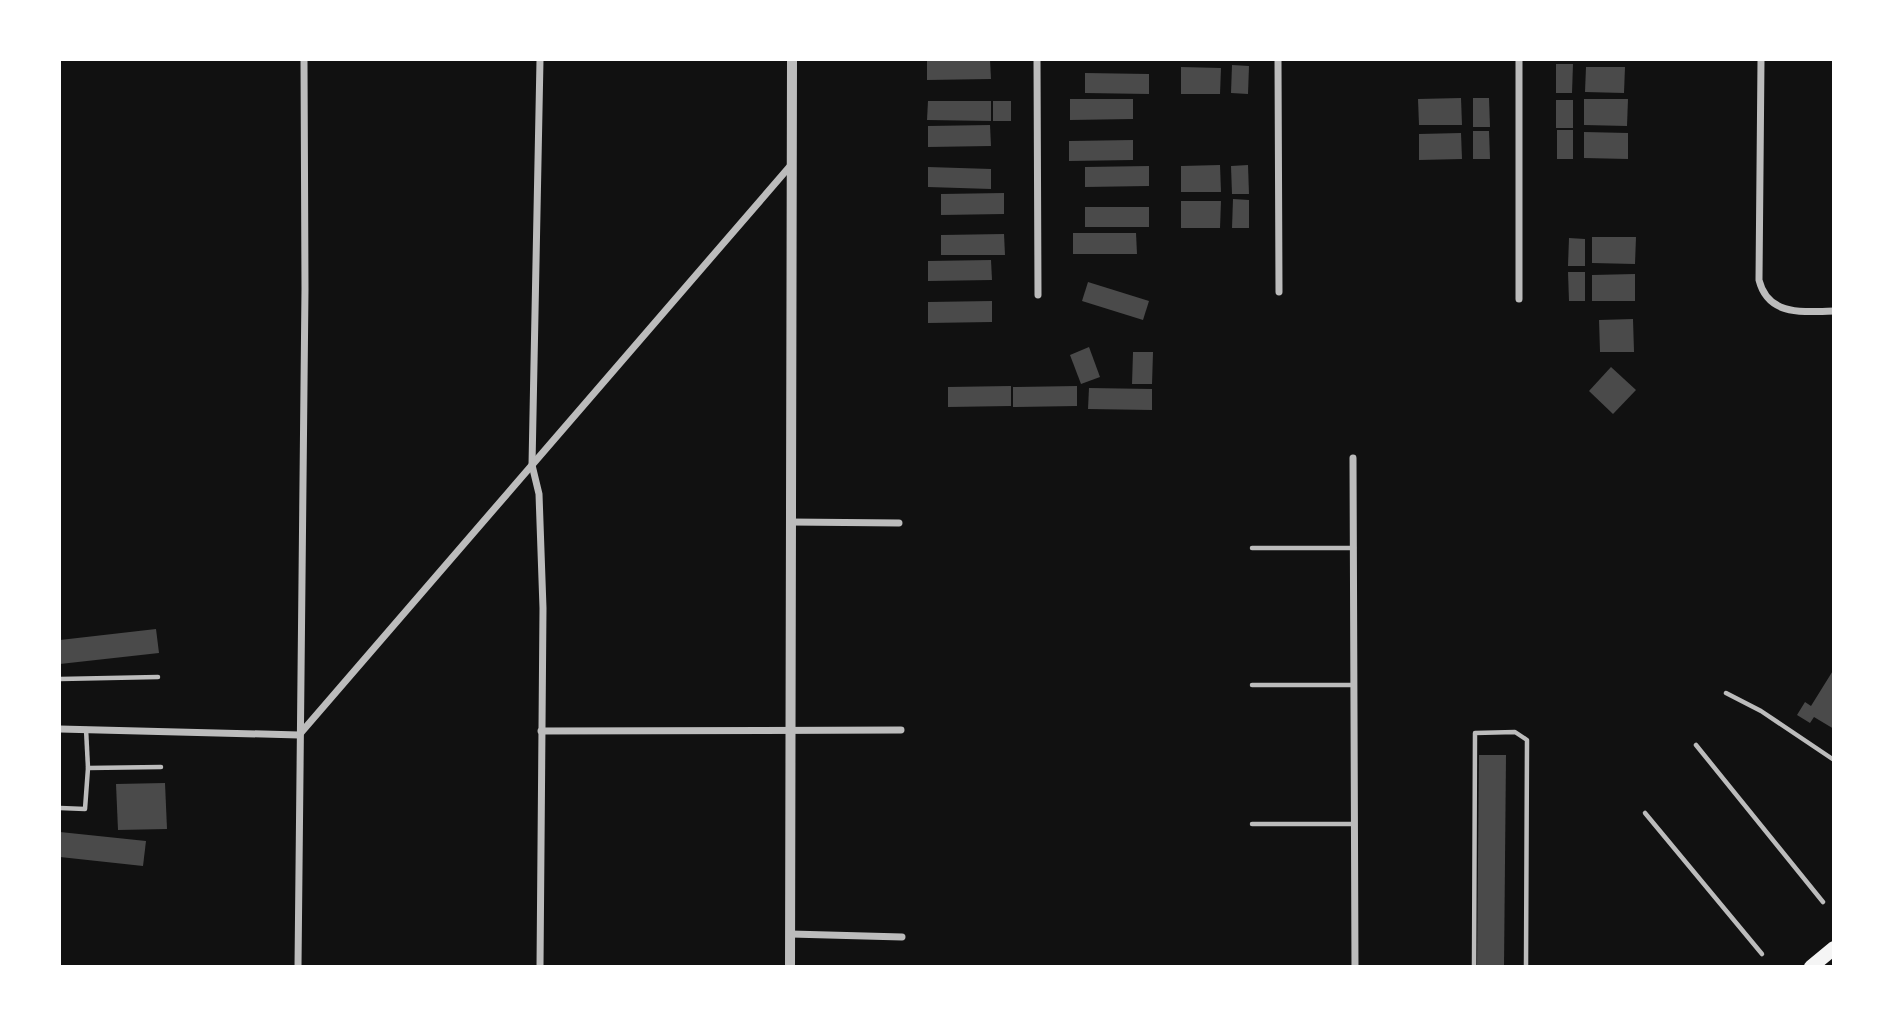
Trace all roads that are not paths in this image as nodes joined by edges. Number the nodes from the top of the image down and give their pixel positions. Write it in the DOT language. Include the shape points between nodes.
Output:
graph roads {
  1 [pos="303,60"];
  2 [pos="540,60"];
  3 [pos="792,60"];
  4 [pos="1037,60"];
  5 [pos="1278,60"];
  6 [pos="1518,60"];
  7 [pos="1761,60"];
  8 [pos="791,165"];
  9 [pos="1279,292"];
  10 [pos="1038,295"];
  11 [pos="1519,299"];
  12 [pos="1833,311"];
  13 [pos="1353,458"];
  14 [pos="531,465"];
  15 [pos="790,522"];
  16 [pos="899,523"];
  17 [pos="1252,548"];
  18 [pos="1355,548"];
  19 [pos="158,677"];
  20 [pos="60,679"];
  21 [pos="1252,685"];
  22 [pos="1355,685"];
  23 [pos="1726,693"];
  24 [pos="60,729"];
  25 [pos="86,729"];
  26 [pos="901,730"];
  27 [pos="541,731"];
  28 [pos="790,731"];
  29 [pos="299,735"];
  30 [pos="1696,745"];
  31 [pos="1833,760"];
  32 [pos="161,767"];
  33 [pos="88,768"];
  34 [pos="60,808"];
  35 [pos="1645,813"];
  36 [pos="1252,824"];
  37 [pos="1355,824"];
  38 [pos="1823,902"];
  39 [pos="791,934"];
  40 [pos="902,937"];
  41 [pos="1833,948"];
  42 [pos="1762,954"];
  43 [pos="298,967"];
  44 [pos="540,967"];
  45 [pos="790,967"];
  46 [pos="1355,967"];
  47 [pos="1474,967"];
  48 [pos="1526,967"];
  49 [pos="1811,967"];
  1 -- 29 [label="street"];
  2 -- 14 [label="street"];
  3 -- 8 [label="street"];
  4 -- 10 [label="street"];
  5 -- 9 [label="street"];
  6 -- 11 [label="street"];
  7 -- 12 [label="street" via="1759,280 1768,300 1778,307"];
  8 -- 14 [label="street"];
  8 -- 15 [label="street"];
  13 -- 18 [label="street"];
  14 -- 27 [label="street" via="539,494 541,547"];
  14 -- 29 [label="street"];
  15 -- 16 [label="street"];
  15 -- 28 [label="street"];
  17 -- 18 [label="lane"];
  18 -- 22 [label="street"];
  19 -- 20 [label="lane"];
  21 -- 22 [label="lane"];
  22 -- 37 [label="street"];
  23 -- 31 [label="lane"];
  24 -- 25 [label="street"];
  25 -- 29 [label="street"];
  25 -- 33 [label="lane"];
  26 -- 28 [label="street"];
  27 -- 28 [label="street"];
  27 -- 44 [label="street"];
  28 -- 39 [label="street"];
  29 -- 43 [label="street"];
  30 -- 38 [label="lane"];
  32 -- 33 [label="lane"];
  33 -- 34 [label="lane" via="85,809"];
  35 -- 42 [label="lane"];
  36 -- 37 [label="lane"];
  37 -- 46 [label="street"];
  39 -- 40 [label="street"];
  39 -- 45 [label="street"];
  41 -- 49 [label="highway"];
  47 -- 48 [label="lane" via="1475,733 1515,732 1527,740"];
}
